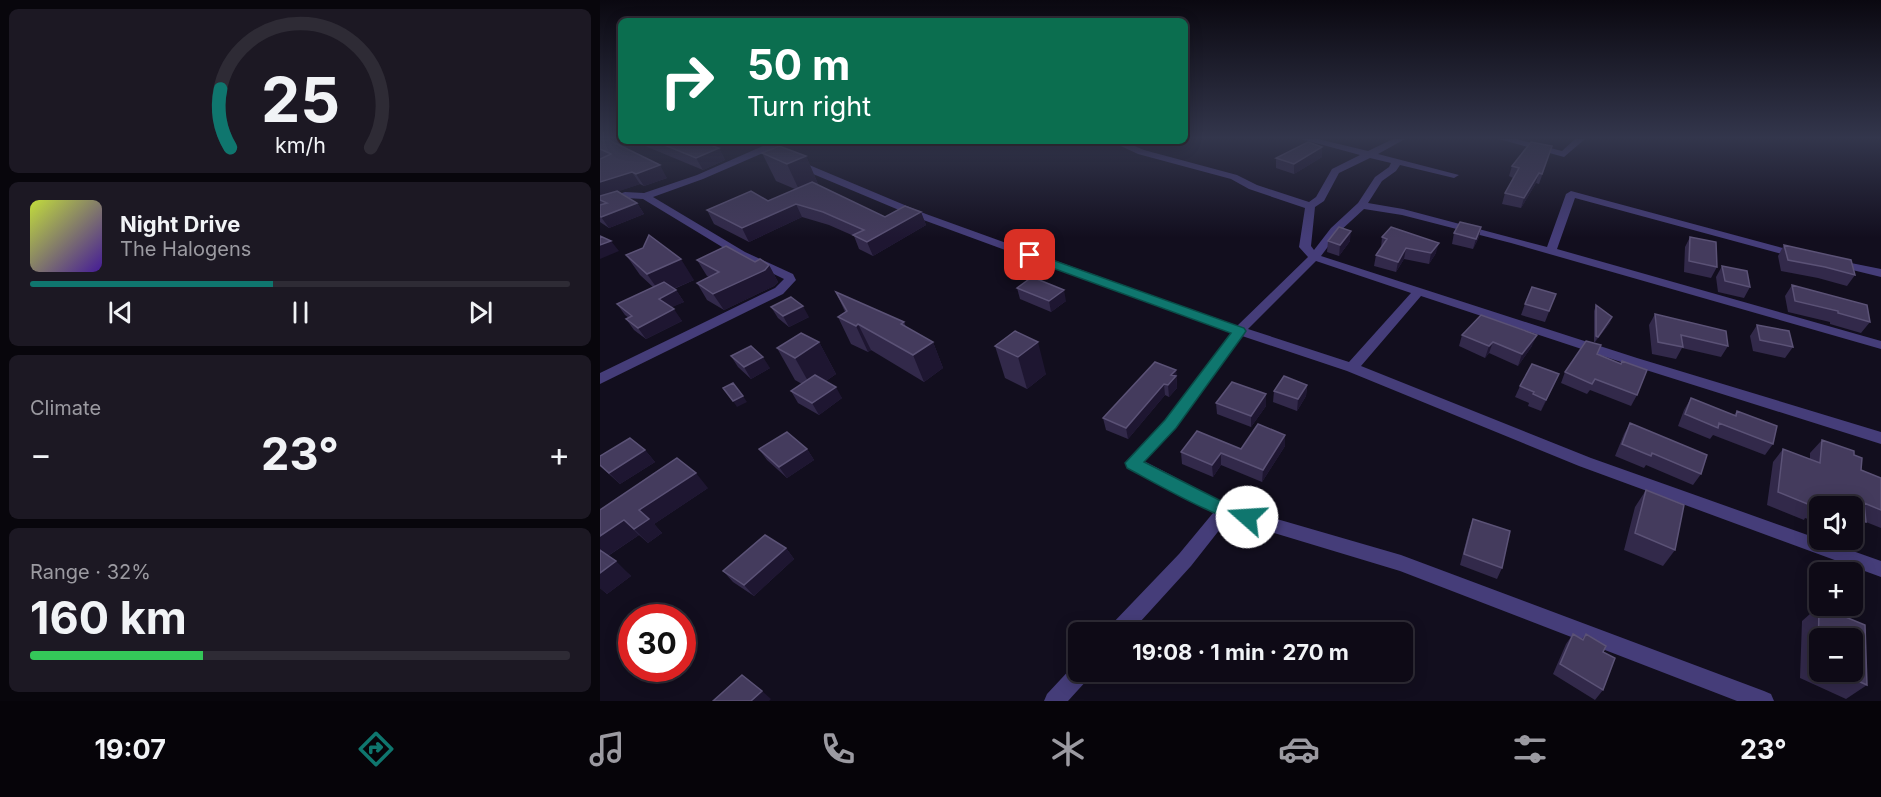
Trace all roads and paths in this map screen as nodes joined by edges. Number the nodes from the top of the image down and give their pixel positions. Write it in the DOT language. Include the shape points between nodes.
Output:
graph roads {
  1 [pos="712,172"];
  2 [pos="817,172"];
  3 [pos="1217,172"];
  4 [pos="1335,172"];
  5 [pos="1389,172"];
  6 [pos="1439,172"];
  7 [pos="1454,175"];
  8 [pos="645,196"];
  9 [pos="600,203"];
  10 [pos="1362,204"];
  11 [pos="1311,206"];
  12 [pos="1551,251"];
  13 [pos="1314,257"];
  14 [pos="1807,257"];
  15 [pos="1828,262"];
  16 [pos="1881,273"];
  17 [pos="1419,291"];
  18 [pos="1239,331"];
  19 [pos="1881,345"];
  20 [pos="1352,368"];
  21 [pos="600,379"];
  22 [pos="1881,438"];
  23 [pos="1225,511"];
  24 [pos="1881,569"];
  25 [pos="1128,622"];
  26 [pos="1072,682"];
  27 [pos="1054,701"];
  28 [pos="1764,701"];
  1 -- 8 [label="street"];
  2 -- 18 [label="street" via="922,216"];
  3 -- 11 [label="street"];
  4 -- 11 [label="street" via="1320,199"];
  5 -- 10 [label="street" via="1378,179"];
  6 -- 7 [label="street"];
  8 -- 9 [label="street" via="625,195"];
  8 -- 21 [label="street" via="790,280 779,291"];
  10 -- 12 [label="street"];
  10 -- 13 [label="street"];
  11 -- 13 [label="street" via="1305,247"];
  12 -- 14 [label="street" via="1570,194"];
  12 -- 19 [label="street"];
  13 -- 17 [label="street"];
  13 -- 18 [label="street"];
  15 -- 16 [label="street"];
  17 -- 20 [label="street"];
  17 -- 22 [label="street"];
  18 -- 20 [label="street"];
  18 -- 23 [label="street" via="1170,424 1133,463"];
  20 -- 24 [label="street" via="1586,462"];
  23 -- 25 [label="street"];
  23 -- 28 [label="street" via="1401,563"];
  26 -- 27 [label="street"];
}
